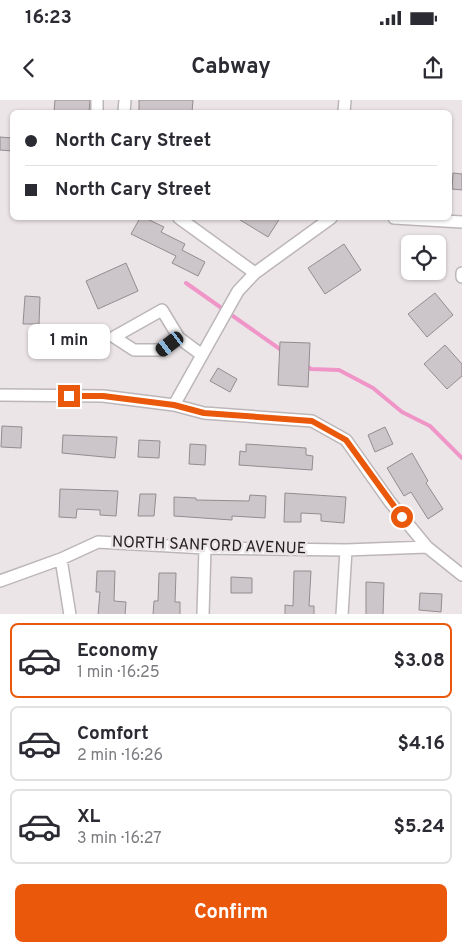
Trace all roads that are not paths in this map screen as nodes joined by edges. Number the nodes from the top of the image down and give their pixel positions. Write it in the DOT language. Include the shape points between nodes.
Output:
graph roads {
  1 [pos="182,220"];
  2 [pos="328,220"];
  3 [pos="428,220"];
  4 [pos="462,222"];
  5 [pos="255,273"];
  6 [pos="178,338"];
  7 [pos="202,355"];
  8 [pos="0,395"];
  9 [pos="174,405"];
  10 [pos="426,547"];
  11 [pos="205,548"];
  12 [pos="346,550"];
  13 [pos="61,559"];
  14 [pos="462,575"];
  15 [pos="0,581"];
  16 [pos="70,614"];
  17 [pos="203,614"];
  18 [pos="342,614"];
  1 -- 5 [label="street"];
  2 -- 5 [label="street"];
  3 -- 4 [label="street"];
  5 -- 7 [label="street" via="238,291"];
  6 -- 6 [label="street" via="162,310 114,337 134,350 162,350"];
  6 -- 7 [label="street"];
  7 -- 9 [label="street"];
  8 -- 9 [label="street" via="103,396"];
  9 -- 10 [label="street" via="204,413 312,421 346,440"];
  10 -- 12 [label="street, NORTH SANFORD AVENUE"];
  10 -- 14 [label="street"];
  11 -- 12 [label="street, NORTH SANFORD AVENUE"];
  11 -- 13 [label="street, NORTH SANFORD AVENUE" via="98,542"];
  11 -- 17 [label="street"];
  12 -- 18 [label="street"];
  13 -- 15 [label="street, NORTH SANFORD AVENUE"];
  13 -- 16 [label="street"];
}
